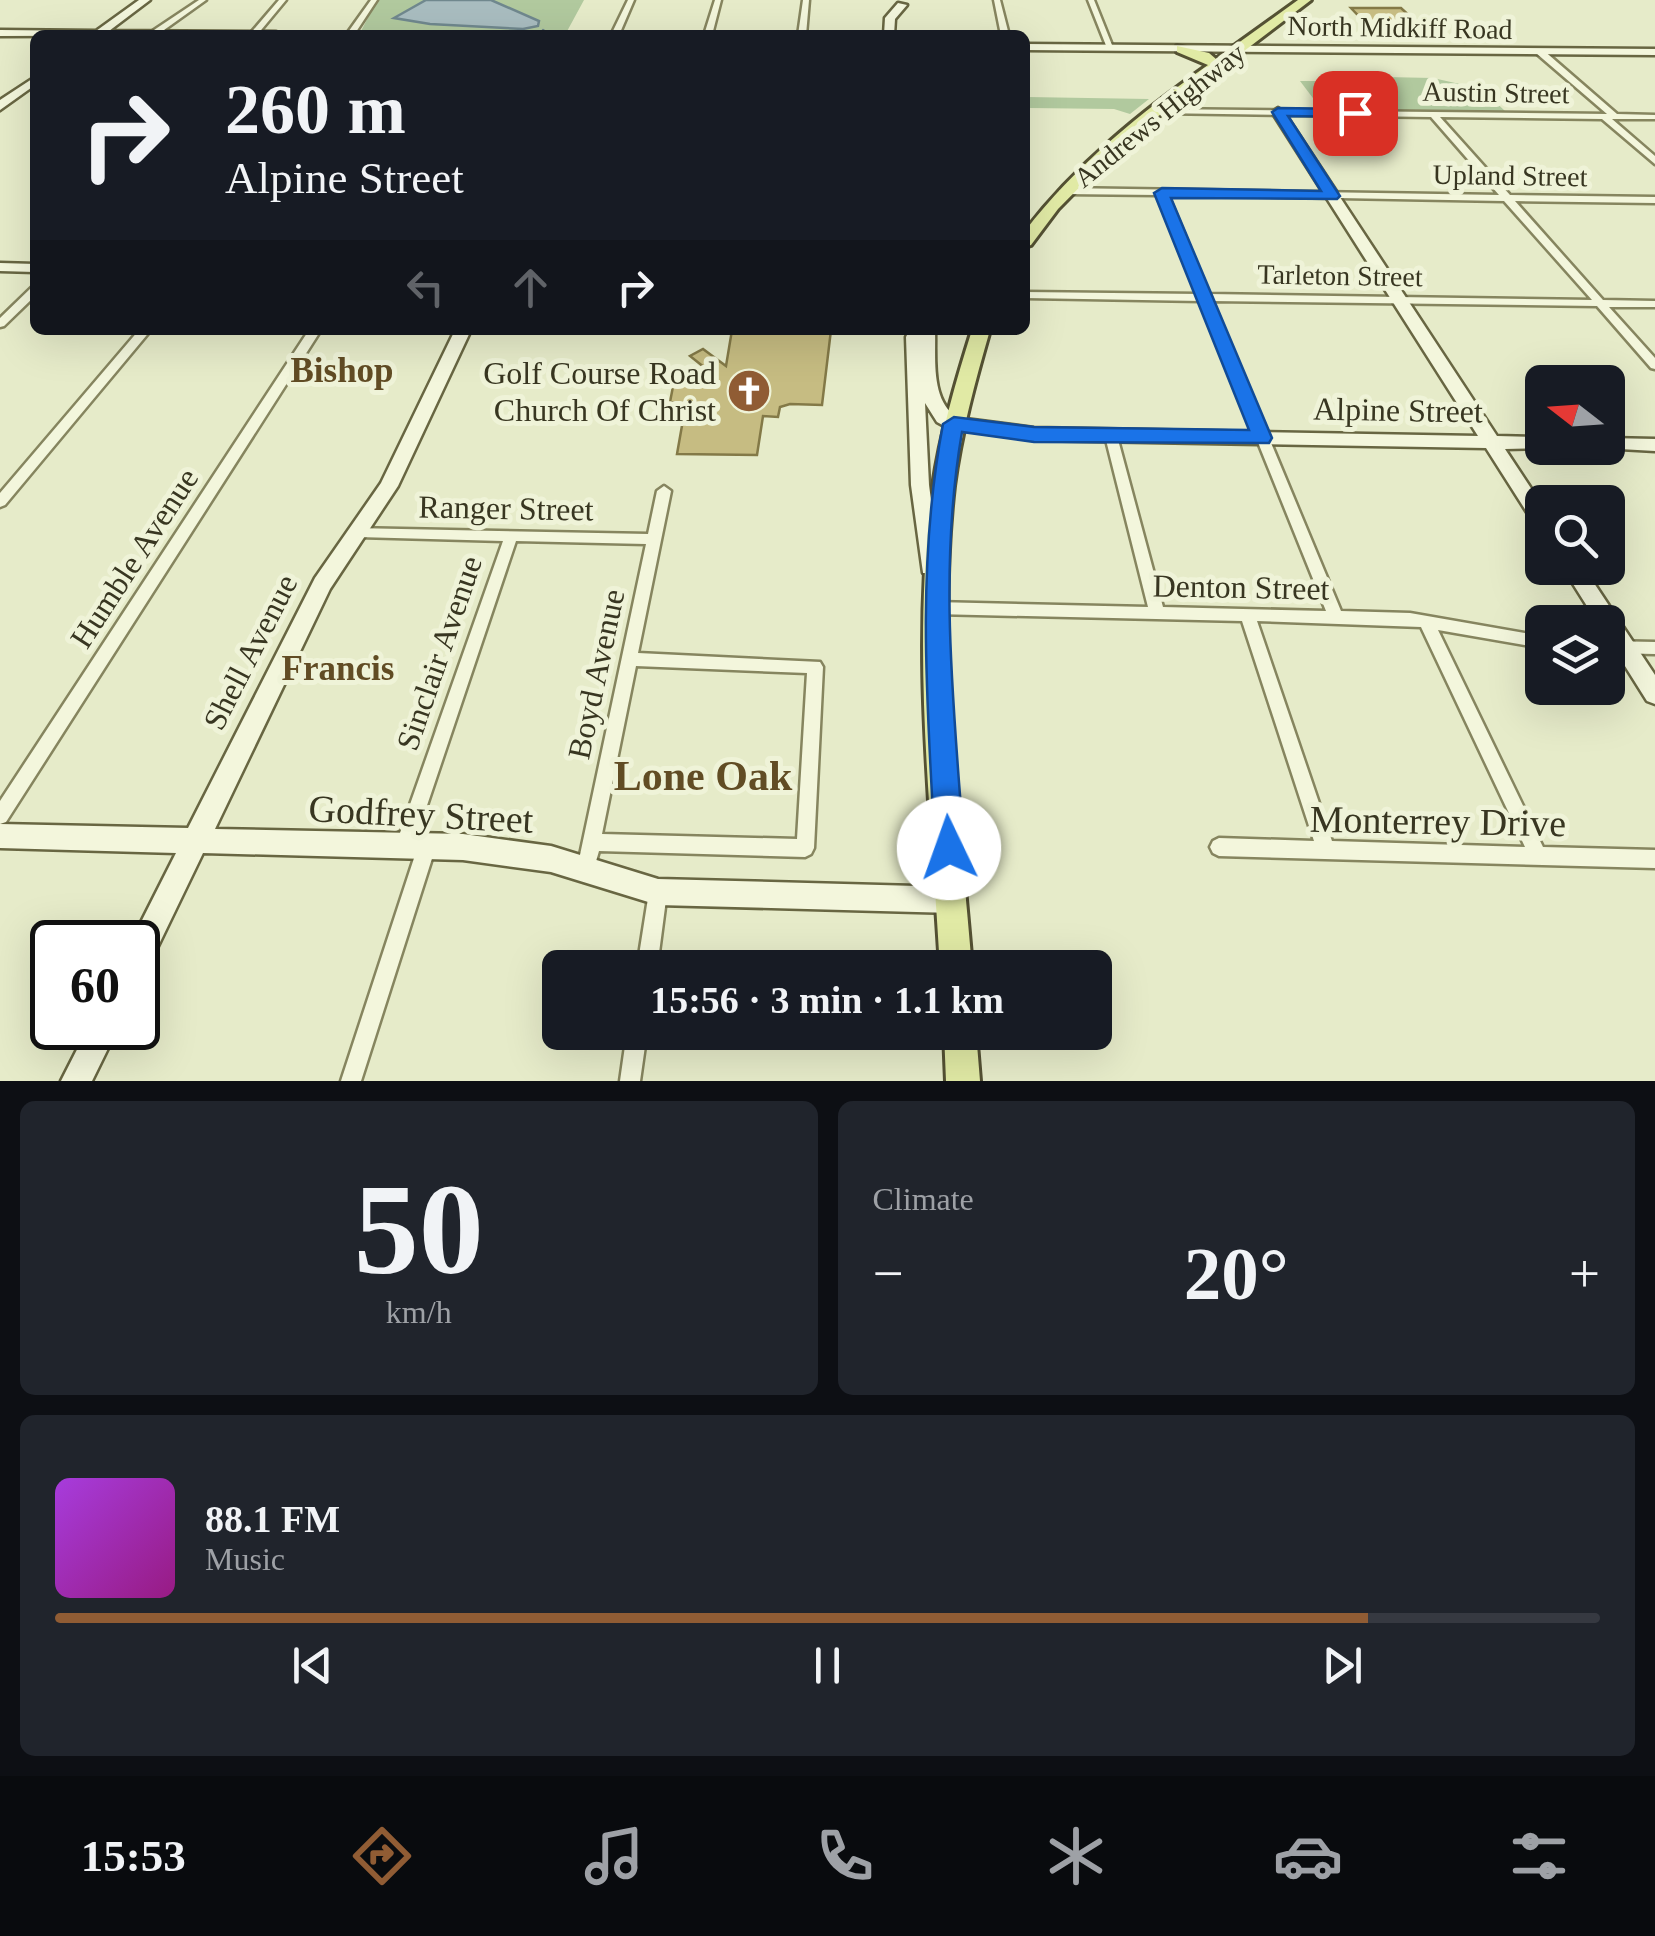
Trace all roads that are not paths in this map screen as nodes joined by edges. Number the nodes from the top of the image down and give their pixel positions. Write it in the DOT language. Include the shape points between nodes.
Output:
graph roads {
  1 [pos="145,0"];
  2 [pos="203,0"];
  3 [pos="283,0"];
  4 [pos="374,0"];
  5 [pos="631,0"];
  6 [pos="718,0"];
  7 [pos="806,0"];
  8 [pos="997,0"];
  9 [pos="1091,0"];
  10 [pos="1301,1"];
  11 [pos="902,2"];
  12 [pos="903,20"];
  13 [pos="104,30"];
  14 [pos="160,30"];
  15 [pos="257,30"];
  16 [pos="353,30"];
  17 [pos="617,30"];
  18 [pos="709,30"];
  19 [pos="803,30"];
  20 [pos="889,30"];
  21 [pos="1004,30"];
  22 [pos="3,35"];
  23 [pos="30,35"];
  24 [pos="1030,48"];
  25 [pos="1111,48"];
  26 [pos="1181,49"];
  27 [pos="1240,49"];
  28 [pos="1539,51"];
  29 [pos="1655,52"];
  30 [pos="1217,66"];
  31 [pos="30,84"];
  32 [pos="0,106"];
  33 [pos="1158,110"];
  34 [pos="1278,112"];
  35 [pos="1434,114"];
  36 [pos="1609,116"];
  37 [pos="1655,116"];
  38 [pos="1655,161"];
  39 [pos="1064,191"];
  40 [pos="1162,193"];
  41 [pos="1332,196"];
  42 [pos="1507,198"];
  43 [pos="1655,200"];
  44 [pos="1030,235"];
  45 [pos="0,267"];
  46 [pos="30,268"];
  47 [pos="30,295"];
  48 [pos="1030,295"];
  49 [pos="1204,298"];
  50 [pos="1400,300"];
  51 [pos="1601,304"];
  52 [pos="1655,304"];
  53 [pos="0,324"];
  54 [pos="141,335"];
  55 [pos="312,335"];
  56 [pos="461,335"];
  57 [pos="913,335"];
  58 [pos="927,335"];
  59 [pos="979,335"];
  60 [pos="1655,364"];
  61 [pos="954,424"];
  62 [pos="1111,436"];
  63 [pos="1262,438"];
  64 [pos="1492,442"];
  65 [pos="1525,443"];
  66 [pos="1625,444"];
  67 [pos="1655,445"];
  68 [pos="664,491"];
  69 [pos="1525,493"];
  70 [pos="0,502"];
  71 [pos="358,532"];
  72 [pos="511,536"];
  73 [pos="654,539"];
  74 [pos="935,608"];
  75 [pos="1157,612"];
  76 [pos="1247,615"];
  77 [pos="1336,617"];
  78 [pos="1426,621"];
  79 [pos="1525,639"];
  80 [pos="1625,647"];
  81 [pos="1655,648"];
  82 [pos="1625,658"];
  83 [pos="630,659"];
  84 [pos="1655,694"];
  85 [pos="0,816"];
  86 [pos="0,836"];
  87 [pos="196,841"];
  88 [pos="592,842"];
  89 [pos="415,846"];
  90 [pos="1219,848"];
  91 [pos="1326,850"];
  92 [pos="1538,856"];
  93 [pos="1655,859"];
  94 [pos="586,869"];
  95 [pos="658,892"];
  96 [pos="952,900"];
  97 [pos="156,920"];
  98 [pos="650,950"];
  99 [pos="955,950"];
  100 [pos="92,1050"];
  101 [pos="634,1050"];
  102 [pos="961,1050"];
  103 [pos="76,1081"];
  104 [pos="351,1081"];
  105 [pos="630,1081"];
  106 [pos="964,1081"];
  1 -- 13 [label="street"];
  2 -- 14 [label="street"];
  3 -- 15 [label="street"];
  4 -- 16 [label="street"];
  5 -- 17 [label="street"];
  6 -- 18 [label="street"];
  7 -- 19 [label="street"];
  8 -- 21 [label="street"];
  9 -- 25 [label="street"];
  10 -- 27 [label="main road, Andrews Highway"];
  11 -- 12 [label="street"];
  11 -- 20 [label="street"];
  22 -- 23 [label="street"];
  24 -- 25 [label="street, North Midkiff Road"];
  25 -- 26 [label="street, North Midkiff Road"];
  26 -- 27 [label="street, North Midkiff Road"];
  26 -- 30 [label="main road"];
  27 -- 28 [label="street, North Midkiff Road"];
  27 -- 30 [label="main road, Andrews Highway"];
  28 -- 29 [label="street, North Midkiff Road"];
  28 -- 36 [label="street"];
  30 -- 33 [label="main road, Andrews Highway"];
  31 -- 32 [label="street"];
  33 -- 34 [label="street, Austin Street"];
  33 -- 39 [label="main road, Andrews Highway"];
  34 -- 35 [label="street, Austin Street"];
  34 -- 41 [label="street"];
  35 -- 36 [label="street, Austin Street"];
  35 -- 42 [label="street"];
  36 -- 37 [label="street, Austin Street"];
  36 -- 38 [label="street"];
  39 -- 40 [label="street, Upland Street"];
  39 -- 44 [label="main road, Andrews Highway"];
  40 -- 41 [label="street, Upland Street"];
  40 -- 49 [label="street"];
  41 -- 42 [label="street, Upland Street"];
  41 -- 50 [label="street"];
  42 -- 43 [label="street, Upland Street"];
  42 -- 51 [label="street"];
  45 -- 46 [label="street"];
  47 -- 53 [label="street"];
  48 -- 49 [label="street, Tarleton Street"];
  49 -- 50 [label="street, Tarleton Street"];
  49 -- 63 [label="street"];
  50 -- 51 [label="street, Tarleton Street"];
  50 -- 64 [label="street"];
  51 -- 52 [label="street, Tarleton Street"];
  51 -- 60 [label="street"];
  54 -- 70 [label="street"];
  55 -- 85 [label="street, Humble Avenue"];
  56 -- 71 [label="street, Shell Avenue" via="389,486"];
  57 -- 74 [label="street" via="920,485"];
  58 -- 61 [label="street" via="932,404 942,420"];
  59 -- 61 [label="main road"];
  61 -- 62 [label="street, Alpine Street"];
  61 -- 74 [label="main road" via="941,492"];
  62 -- 63 [label="street, Alpine Street"];
  62 -- 75 [label="street"];
  63 -- 64 [label="street, Alpine Street"];
  63 -- 77 [label="street"];
  64 -- 65 [label="street, Alpine Street"];
  64 -- 69 [label="street"];
  66 -- 67 [label="street"];
  68 -- 73 [label="street, Boyd Avenue"];
  71 -- 72 [label="street, Ranger Street"];
  71 -- 87 [label="street, Shell Avenue" via="322,584"];
  72 -- 73 [label="street, Ranger Street"];
  72 -- 89 [label="street, Sinclair Avenue"];
  73 -- 83 [label="street, Boyd Avenue"];
  74 -- 75 [label="street, Denton Street"];
  74 -- 96 [label="main road"];
  75 -- 76 [label="street, Denton Street"];
  76 -- 77 [label="street, Denton Street"];
  76 -- 91 [label="street"];
  77 -- 78 [label="street, Denton Street"];
  78 -- 79 [label="street, Denton Street"];
  78 -- 92 [label="street"];
  80 -- 81 [label="street"];
  82 -- 84 [label="street"];
  83 -- 88 [label="street, Boyd Avenue"];
  83 -- 88 [label="street" via="814,667 804,848"];
  86 -- 87 [label="street, Godfrey Street"];
  87 -- 89 [label="street, Godfrey Street"];
  87 -- 97 [label="street, Shell Avenue"];
  88 -- 94 [label="street, Boyd Avenue"];
  89 -- 94 [label="street, Godfrey Street" via="490,849"];
  89 -- 104 [label="street, Sinclair Avenue"];
  90 -- 91 [label="street, Monterrey Drive"];
  91 -- 92 [label="street, Monterrey Drive"];
  92 -- 93 [label="street, Monterrey Drive"];
  94 -- 95 [label="street, Godfrey Street"];
  95 -- 96 [label="street, Godfrey Street"];
  95 -- 98 [label="street"];
  96 -- 99 [label="main road"];
  100 -- 103 [label="street"];
  101 -- 105 [label="street"];
  102 -- 106 [label="main road"];
}
